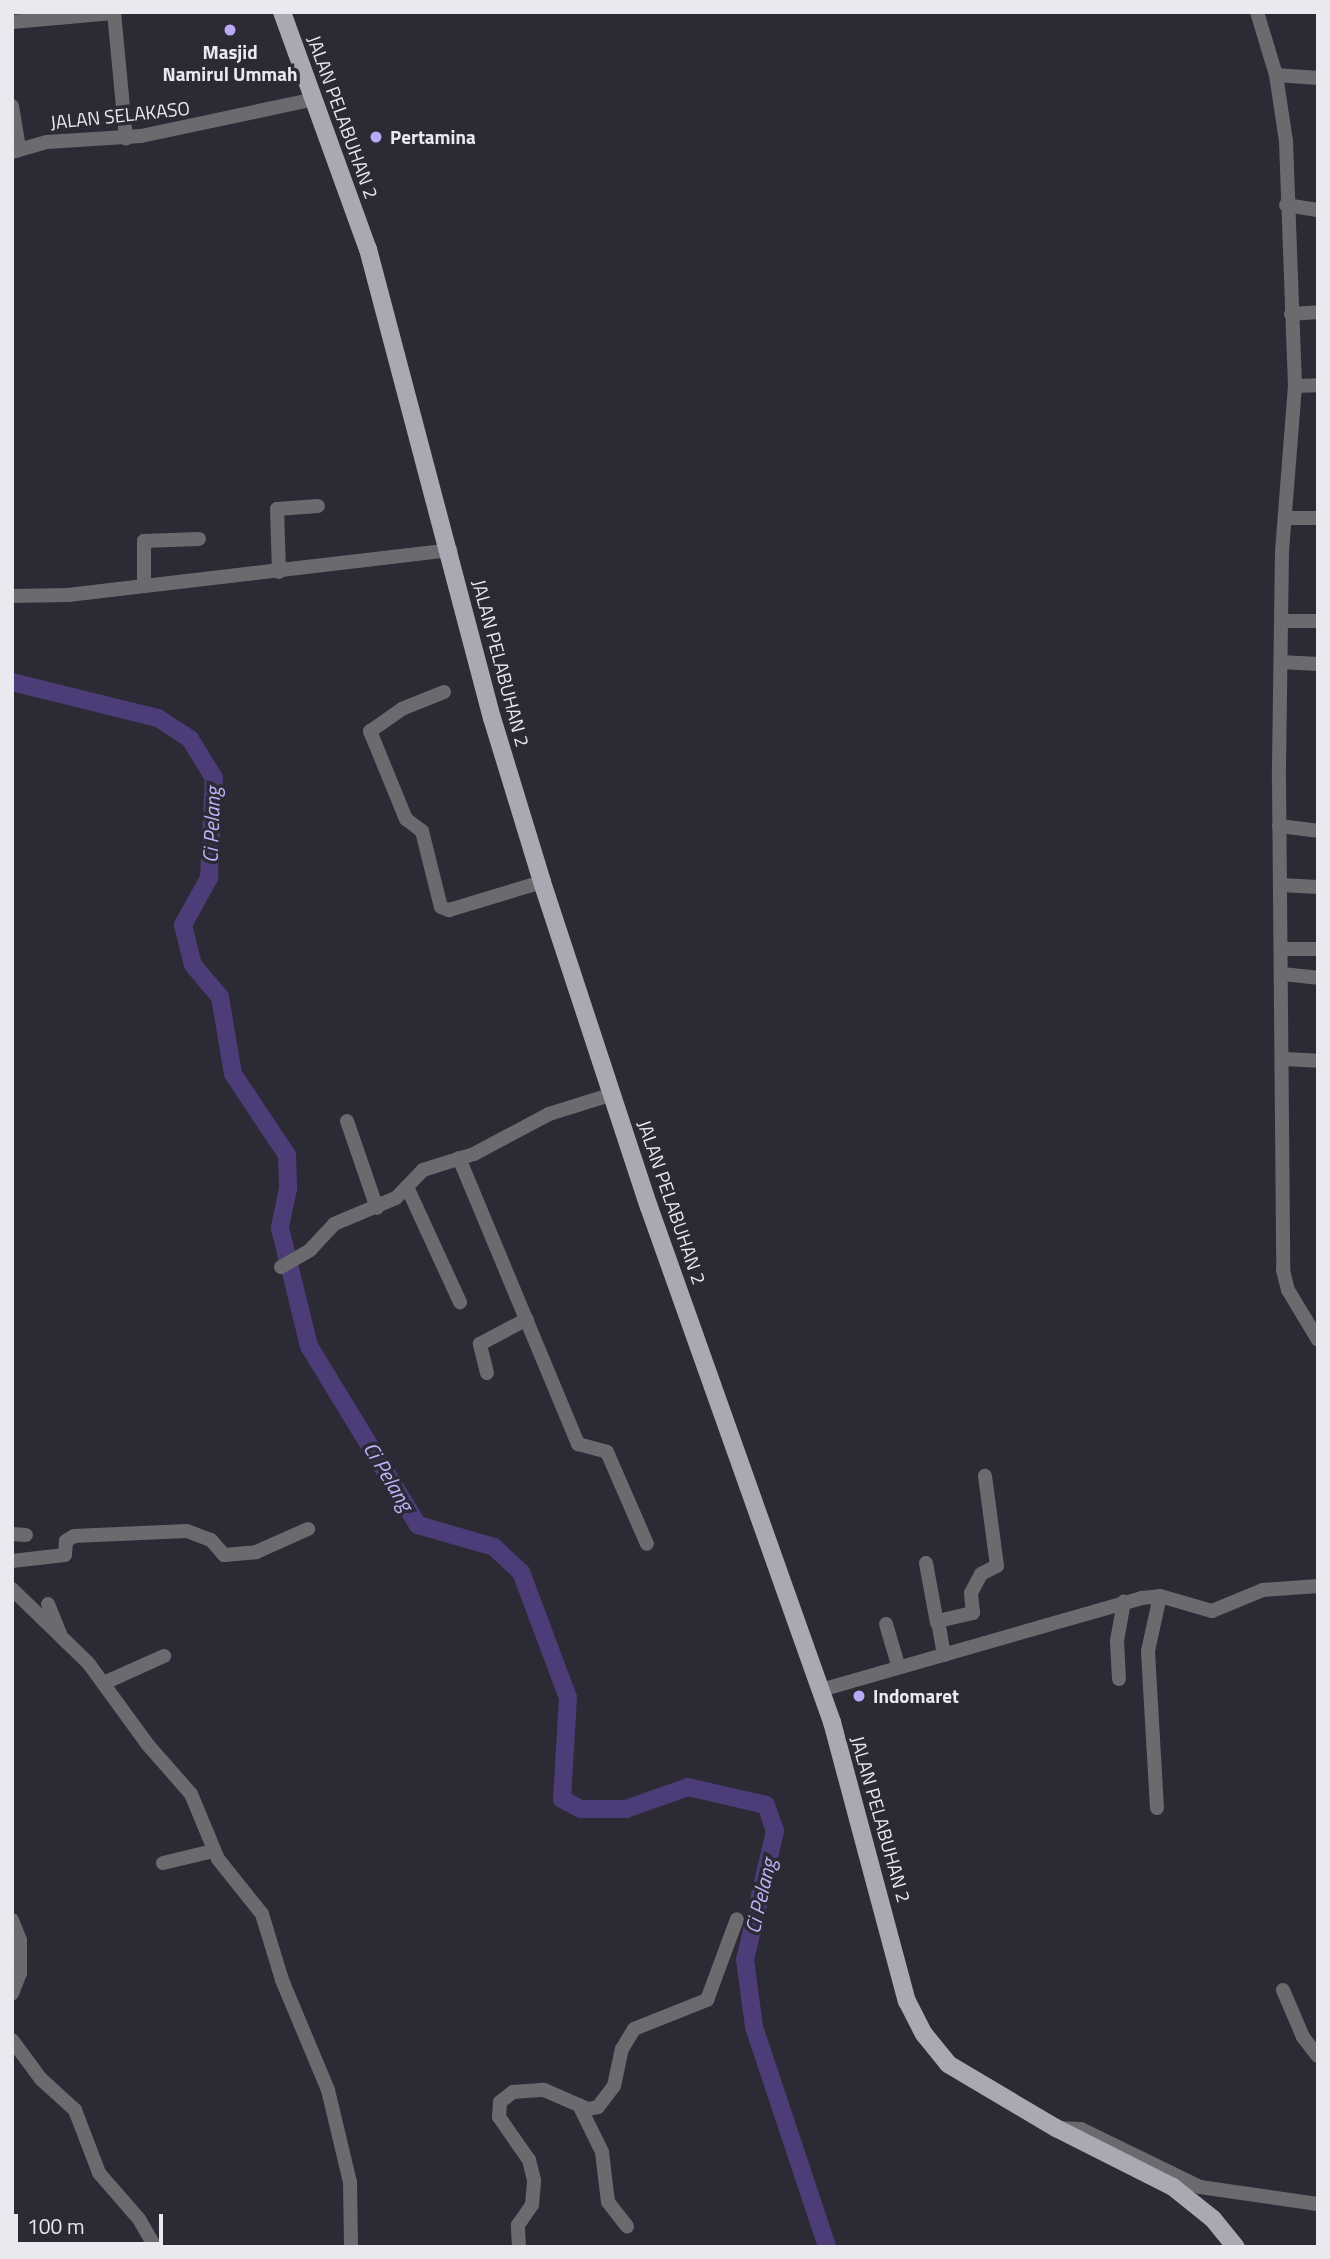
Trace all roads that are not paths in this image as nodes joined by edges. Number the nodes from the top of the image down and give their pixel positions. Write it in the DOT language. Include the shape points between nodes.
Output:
graph roads {
  1 [pos="282,12"];
  2 [pos="1257,12"];
  3 [pos="114,13"];
  4 [pos="12,22"];
  5 [pos="1276,75"];
  6 [pos="1318,78"];
  7 [pos="315,99"];
  8 [pos="12,106"];
  9 [pos="125,138"];
  10 [pos="15,150"];
  11 [pos="1286,205"];
  12 [pos="1318,210"];
  13 [pos="1318,312"];
  14 [pos="1291,314"];
  15 [pos="1318,385"];
  16 [pos="1295,386"];
  17 [pos="318,506"];
  18 [pos="1285,518"];
  19 [pos="1318,519"];
  20 [pos="199,539"];
  21 [pos="450,550"];
  22 [pos="279,572"];
  23 [pos="145,584"];
  24 [pos="12,596"];
  25 [pos="1282,621"];
  26 [pos="1318,621"];
  27 [pos="1281,662"];
  28 [pos="1318,664"];
  29 [pos="444,692"];
  30 [pos="1279,826"];
  31 [pos="1318,831"];
  32 [pos="542,882"];
  33 [pos="1280,886"];
  34 [pos="1318,887"];
  35 [pos="1318,948"];
  36 [pos="1281,949"];
  37 [pos="1282,974"];
  38 [pos="1318,978"];
  39 [pos="1284,1059"];
  40 [pos="1318,1061"];
  41 [pos="613,1094"];
  42 [pos="347,1121"];
  43 [pos="459,1158"];
  44 [pos="407,1186"];
  45 [pos="377,1208"];
  46 [pos="281,1267"];
  47 [pos="460,1302"];
  48 [pos="527,1319"];
  49 [pos="1318,1338"];
  50 [pos="487,1373"];
  51 [pos="985,1476"];
  52 [pos="308,1529"];
  53 [pos="647,1545"];
  54 [pos="12,1560"];
  55 [pos="926,1563"];
  56 [pos="1318,1586"];
  57 [pos="12,1589"];
  58 [pos="1160,1596"];
  59 [pos="1124,1602"];
  60 [pos="47,1604"];
  61 [pos="937,1623"];
  62 [pos="886,1624"];
  63 [pos="62,1639"];
  64 [pos="944,1655"];
  65 [pos="164,1656"];
  66 [pos="898,1665"];
  67 [pos="1119,1679"];
  68 [pos="104,1683"];
  69 [pos="821,1690"];
  70 [pos="1157,1808"];
  71 [pos="213,1851"];
  72 [pos="163,1863"];
  73 [pos="737,1919"];
  74 [pos="12,1920"];
  75 [pos="1283,1990"];
  76 [pos="12,1994"];
  77 [pos="12,2040"];
  78 [pos="1318,2056"];
  79 [pos="579,2105"];
  80 [pos="1056,2128"];
  81 [pos="1318,2204"];
  82 [pos="627,2226"];
  83 [pos="155,2247"];
  84 [pos="351,2247"];
  85 [pos="519,2247"];
  86 [pos="1236,2247"];
  1 -- 7 [label="main road, JALAN PELABUHAN 2"];
  2 -- 5 [label="street"];
  3 -- 4 [label="street"];
  3 -- 9 [label="street"];
  5 -- 6 [label="street"];
  5 -- 11 [label="street" via="1286,141"];
  7 -- 9 [label="street, JALAN SELAKASO" via="260,114"];
  7 -- 21 [label="main road, JALAN PELABUHAN 2" via="368,249"];
  8 -- 10 [label="street"];
  9 -- 10 [label="street, JALAN SELAKASO"];
  11 -- 12 [label="street"];
  11 -- 14 [label="street"];
  13 -- 14 [label="street"];
  14 -- 16 [label="street"];
  15 -- 16 [label="street"];
  16 -- 18 [label="street"];
  17 -- 22 [label="street" via="276,509"];
  18 -- 19 [label="street"];
  18 -- 25 [label="street"];
  20 -- 23 [label="street" via="144,541"];
  21 -- 22 [label="street"];
  21 -- 32 [label="main road, JALAN PELABUHAN 2" via="492,718"];
  22 -- 23 [label="street"];
  23 -- 24 [label="street" via="68,595"];
  25 -- 26 [label="street"];
  25 -- 27 [label="street"];
  27 -- 28 [label="street"];
  27 -- 30 [label="street"];
  29 -- 32 [label="street" via="402,709 370,732 406,819 422,831 441,907 449,910"];
  30 -- 31 [label="street"];
  30 -- 33 [label="street"];
  32 -- 41 [label="main road, JALAN PELABUHAN 2"];
  33 -- 34 [label="street"];
  33 -- 36 [label="street"];
  35 -- 36 [label="street"];
  36 -- 37 [label="street"];
  37 -- 38 [label="street"];
  37 -- 39 [label="street"];
  39 -- 40 [label="street"];
  39 -- 49 [label="street" via="1283,1276"];
  41 -- 43 [label="street" via="538,1119"];
  41 -- 69 [label="main road, JALAN PELABUHAN 2"];
  42 -- 45 [label="street"];
  43 -- 44 [label="street" via="424,1170"];
  43 -- 48 [label="street"];
  44 -- 45 [label="street"];
  44 -- 47 [label="street"];
  45 -- 46 [label="street" via="334,1224"];
  48 -- 50 [label="street" via="480,1344"];
  48 -- 53 [label="street" via="578,1444 607,1452"];
  51 -- 61 [label="street" via="997,1566 981,1574 971,1594 972,1613"];
  52 -- 54 [label="street" via="256,1552 224,1555 211,1540 187,1531 74,1536 66,1541 65,1555"];
  55 -- 61 [label="street"];
  56 -- 58 [label="street" via="1263,1590 1212,1611"];
  57 -- 63 [label="street"];
  58 -- 59 [label="street"];
  58 -- 70 [label="street" via="1148,1651"];
  59 -- 64 [label="street"];
  59 -- 67 [label="street" via="1117,1641"];
  60 -- 63 [label="street"];
  61 -- 64 [label="street"];
  62 -- 66 [label="street"];
  63 -- 68 [label="street"];
  64 -- 66 [label="street"];
  65 -- 68 [label="street"];
  66 -- 69 [label="street"];
  68 -- 71 [label="street" via="148,1745 191,1794"];
  69 -- 80 [label="main road, JALAN PELABUHAN 2" via="918,2025 948,2064"];
  71 -- 72 [label="street"];
  71 -- 84 [label="street" via="262,1914 282,1980 319,2061 348,2171"];
  73 -- 79 [label="street" via="707,2000 634,2029 622,2049 609,2094 594,2109"];
  74 -- 76 [label="street" via="20,1973"];
  75 -- 78 [label="street" via="1303,2038"];
  77 -- 83 [label="street" via="41,2079 75,2110 99,2173 139,2218"];
  79 -- 82 [label="street" via="602,2152 608,2202"];
  79 -- 85 [label="street" via="544,2090 513,2092 500,2102 499,2117 534,2173 533,2201 518,2225"];
  80 -- 81 [label="street" via="1081,2129 1200,2187"];
  80 -- 86 [label="main road, JALAN PELABUHAN 2" via="1179,2191 1213,2219"];
}
